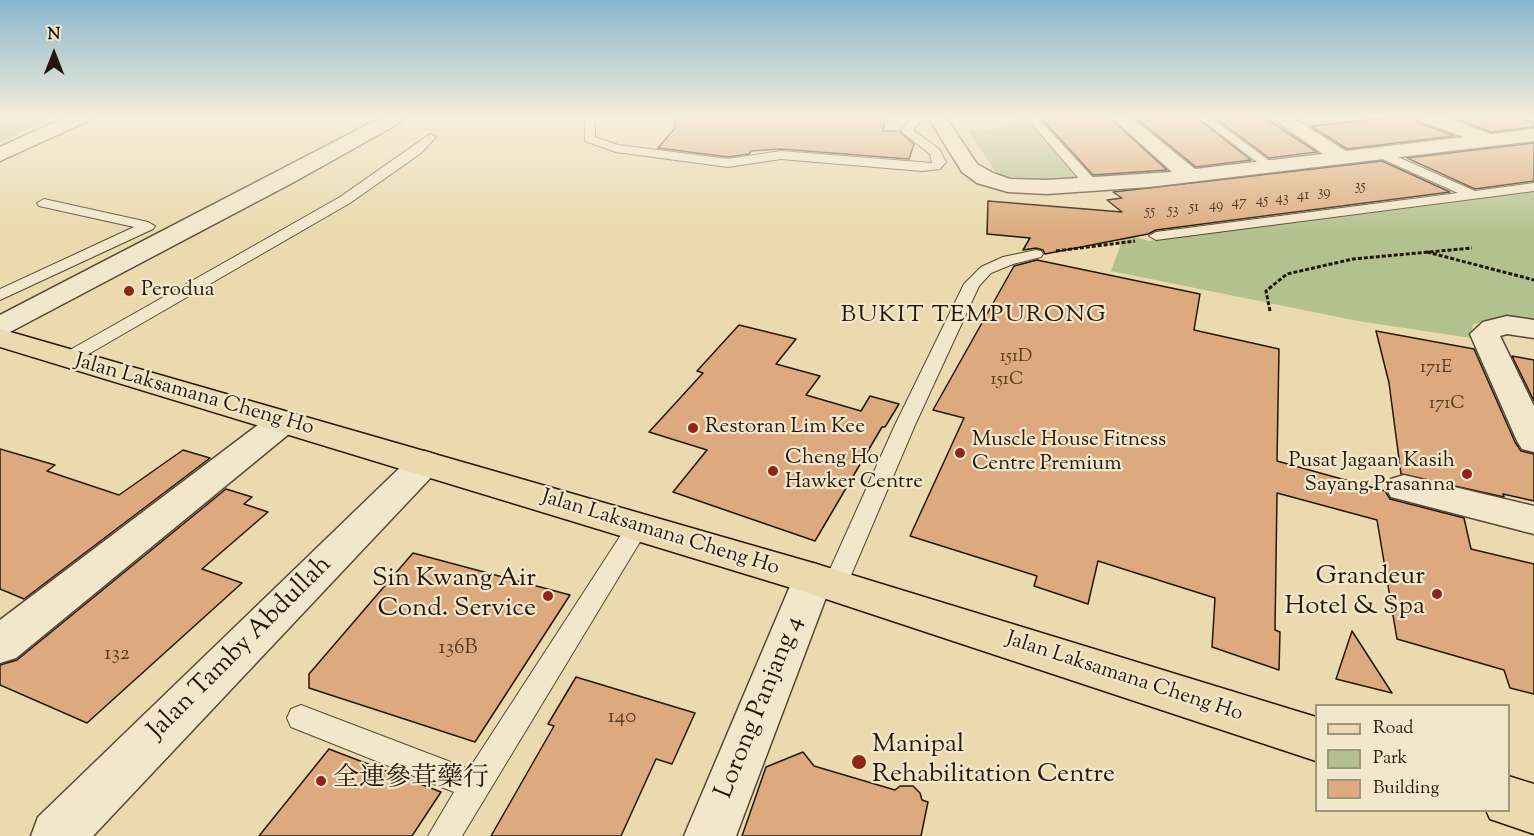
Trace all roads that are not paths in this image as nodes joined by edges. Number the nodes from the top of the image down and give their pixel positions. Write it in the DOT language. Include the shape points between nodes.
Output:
graph roads {
  1 [pos="323,156"];
  2 [pos="408,156"];
  3 [pos="682,156"];
  4 [pos="776,156"];
  5 [pos="793,156"];
  6 [pos="937,156"];
  7 [pos="962,156"];
  8 [pos="1066,156"];
  9 [pos="1166,156"];
  10 [pos="1257,156"];
  11 [pos="1340,156"];
  12 [pos="1362,156"];
  13 [pos="1386,156"];
  14 [pos="1343,158"];
  15 [pos="1273,168"];
  16 [pos="1190,176"];
  17 [pos="1091,184"];
  18 [pos="1534,187"];
  19 [pos="1473,195"];
  20 [pos="44,203"];
  21 [pos="1156,236"];
  22 [pos="108,245"];
  23 [pos="144,251"];
  24 [pos="1036,254"];
  25 [pos="0,295"];
  26 [pos="0,326"];
  27 [pos="1534,329"];
  28 [pos="0,338"];
  29 [pos="67,359"];
  30 [pos="283,422"];
  31 [pos="1534,441"];
  32 [pos="425,463"];
  33 [pos="1404,488"];
  34 [pos="1534,520"];
  35 [pos="638,527"];
  36 [pos="823,583"];
  37 [pos="0,645"];
  38 [pos="301,718"];
  39 [pos="1315,738"];
  40 [pos="476,786"];
  41 [pos="1510,801"];
  42 [pos="1534,809"];
  43 [pos="57,836"];
  44 [pos="444,836"];
  45 [pos="710,836"];
  1 -- 23 [label="street"];
  2 -- 29 [label="lane" via="345,200"];
  3 -- 4 [label="lane" via="728,163"];
  5 -- 6 [label="lane" via="922,167 936,166 940,162"];
  7 -- 17 [label="street" via="969,168 985,178 1008,185"];
  8 -- 17 [label="lane"];
  9 -- 16 [label="street"];
  10 -- 15 [label="lane"];
  11 -- 14 [label="street"];
  12 -- 14 [label="street"];
  13 -- 19 [label="lane"];
  14 -- 15 [label="street"];
  15 -- 16 [label="street"];
  16 -- 17 [label="street"];
  18 -- 19 [label="lane"];
  19 -- 21 [label="lane"];
  20 -- 22 [label="lane" via="148,226"];
  22 -- 23 [label="lane"];
  22 -- 25 [label="lane"];
  23 -- 26 [label="street"];
  24 -- 36 [label="lane" via="1000,263 972,284"];
  27 -- 31 [label="street" via="1507,325 1484,334"];
  28 -- 29 [label="main road, Jalan Laksamana Cheng Ho"];
  29 -- 30 [label="main road, Jalan Laksamana Cheng Ho"];
  30 -- 32 [label="main road, Jalan Laksamana Cheng Ho"];
  30 -- 37 [label="street"];
  32 -- 35 [label="main road, Jalan Laksamana Cheng Ho"];
  32 -- 43 [label="street, Jalan Tamby Abdullah"];
  33 -- 34 [label="street"];
  35 -- 36 [label="main road, Jalan Laksamana Cheng Ho"];
  35 -- 40 [label="lane"];
  36 -- 39 [label="main road, Jalan Laksamana Cheng Ho"];
  36 -- 45 [label="street, Lorong Panjang 4"];
  38 -- 40 [label="lane"];
  40 -- 44 [label="lane"];
  41 -- 42 [label="main road"];
}
